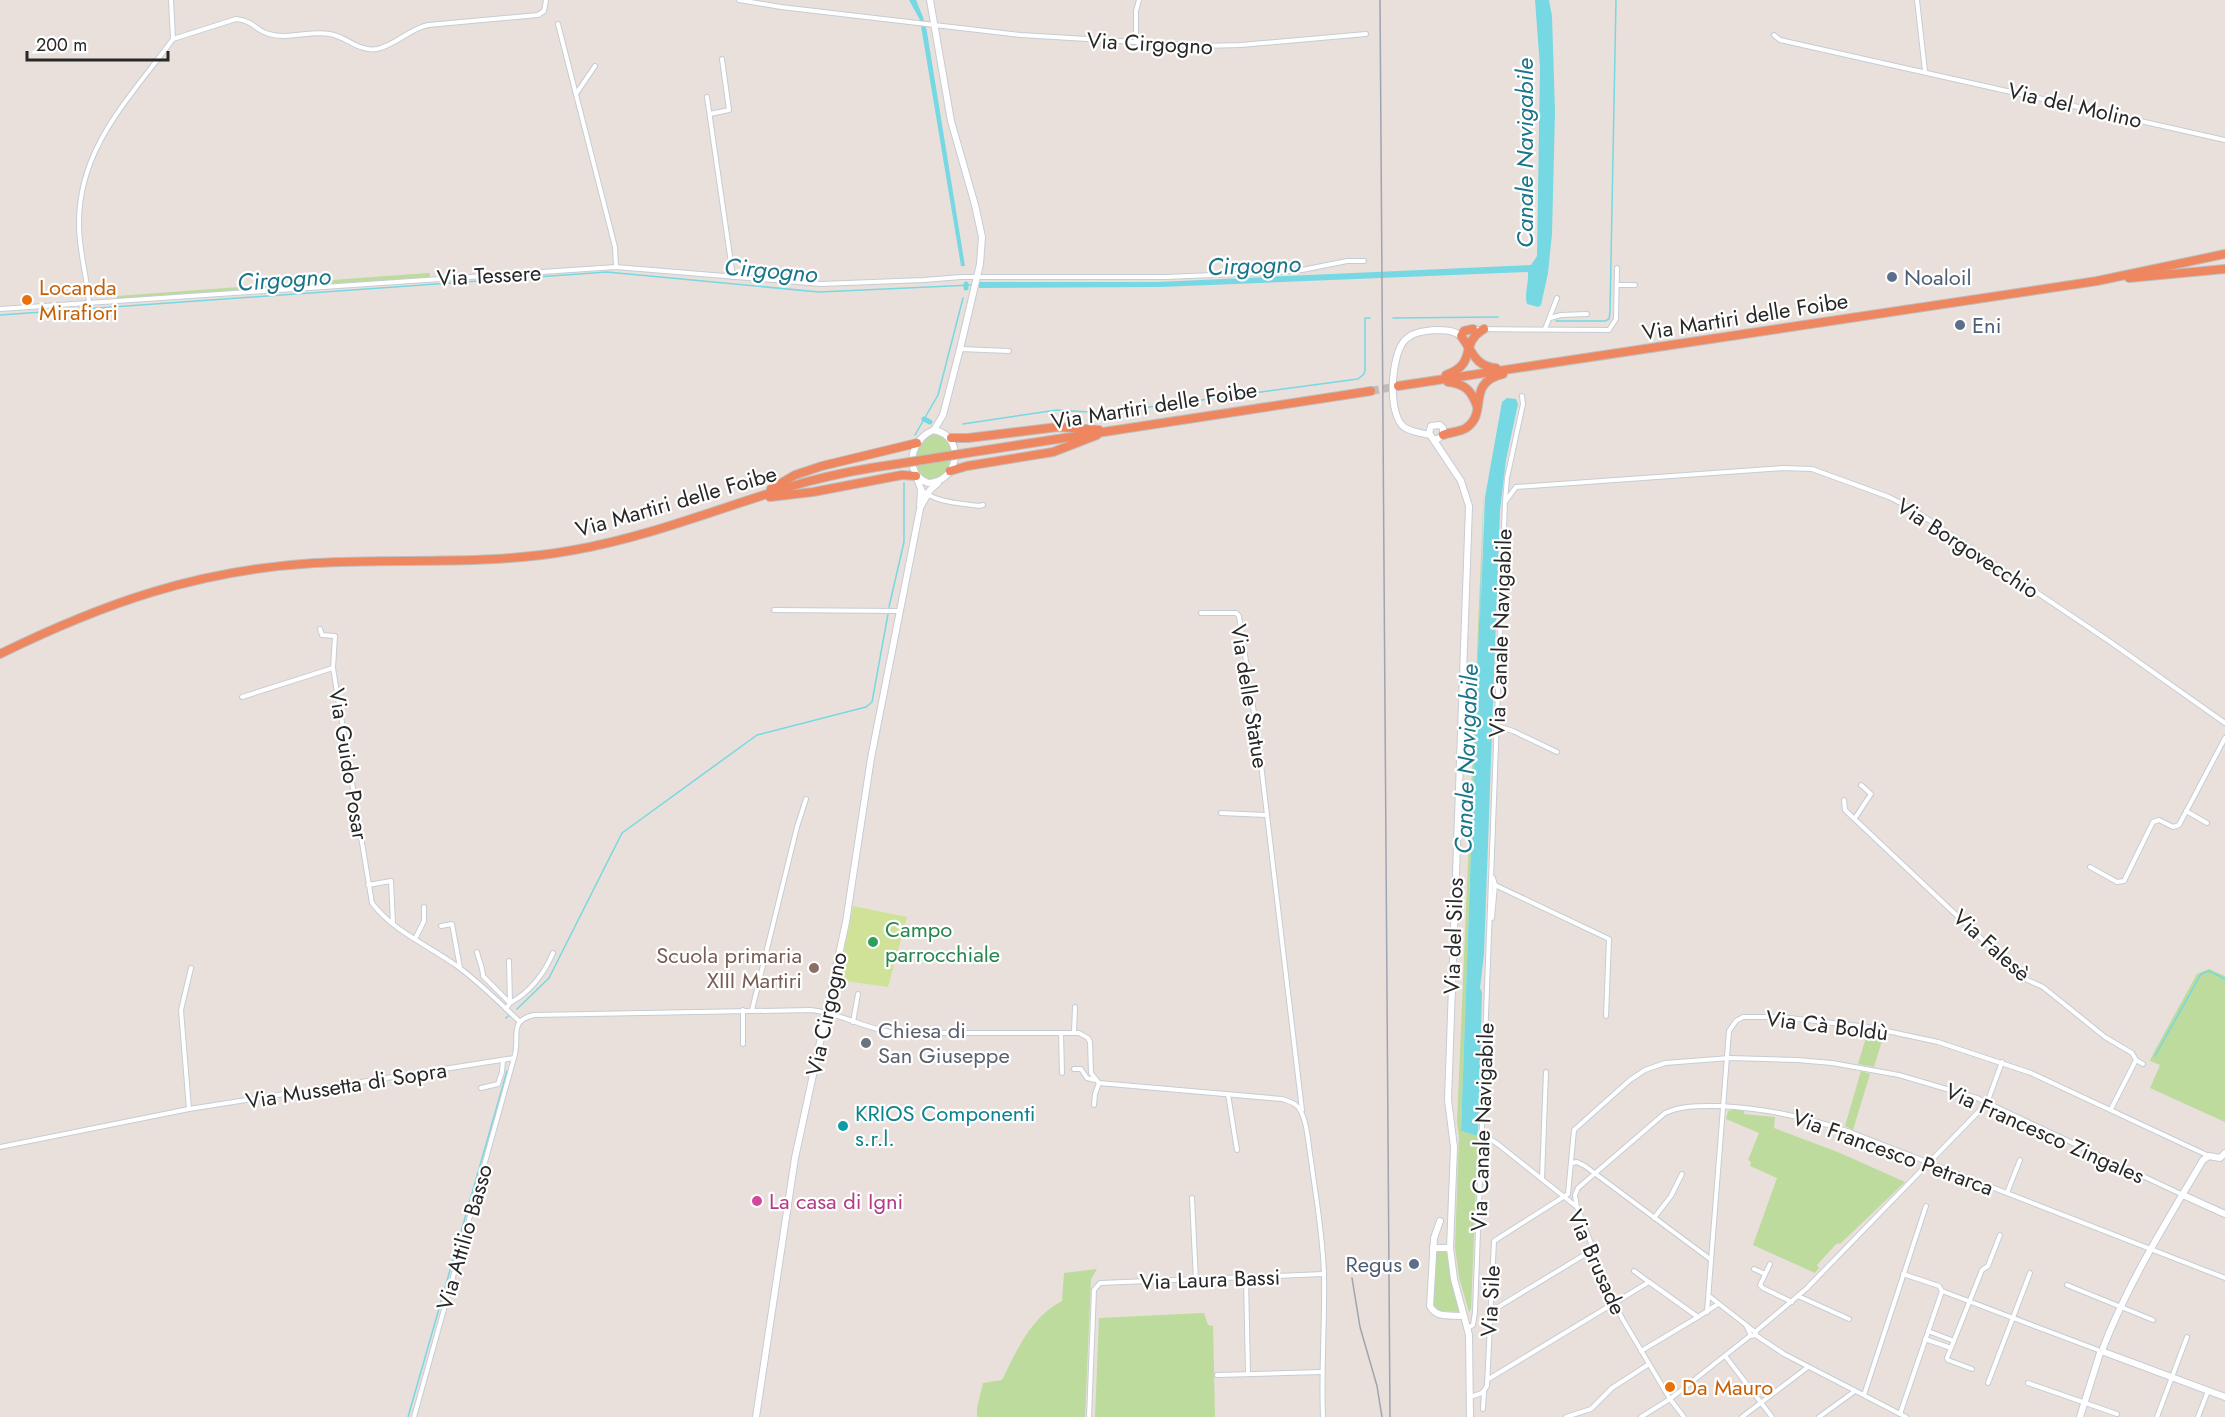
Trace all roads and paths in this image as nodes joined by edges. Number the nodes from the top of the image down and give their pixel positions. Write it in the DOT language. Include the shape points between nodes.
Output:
graph roads {
  1 [pos="171,0"];
  2 [pos="546,0"];
  3 [pos="739,0"];
  4 [pos="930,0"];
  5 [pos="1139,0"];
  6 [pos="1917,0"];
  7 [pos="558,24"];
  8 [pos="931,24"];
  9 [pos="1366,34"];
  10 [pos="1774,35"];
  11 [pos="173,39"];
  12 [pos="1136,42"];
  13 [pos="722,59"];
  14 [pos="595,66"];
  15 [pos="1925,71"];
  16 [pos="576,94"];
  17 [pos="707,97"];
  18 [pos="710,114"];
  19 [pos="2225,140"];
  20 [pos="2225,254"];
  21 [pos="1364,261"];
  22 [pos="616,267"];
  23 [pos="1617,268"];
  24 [pos="2225,269"];
  25 [pos="734,276"];
  26 [pos="978,276"];
  27 [pos="2097,281"];
  28 [pos="1617,285"];
  29 [pos="1635,285"];
  30 [pos="1557,298"];
  31 [pos="89,303"];
  32 [pos="0,309"];
  33 [pos="1587,314"];
  34 [pos="1550,318"];
  35 [pos="1473,329"];
  36 [pos="1484,329"];
  37 [pos="1545,329"];
  38 [pos="1444,330"];
  39 [pos="1461,336"];
  40 [pos="1468,347"];
  41 [pos="960,349"];
  42 [pos="1009,351"];
  43 [pos="1521,368"];
  44 [pos="1431,381"];
  45 [pos="1398,386"];
  46 [pos="1371,391"];
  47 [pos="1522,396"];
  48 [pos="1477,408"];
  49 [pos="943,415"];
  50 [pos="1431,426"];
  51 [pos="934,430"];
  52 [pos="1109,431"];
  53 [pos="1414,431"];
  54 [pos="1442,432"];
  55 [pos="949,436"];
  56 [pos="1432,437"];
  57 [pos="917,444"];
  58 [pos="1441,450"];
  59 [pos="950,471"];
  60 [pos="916,476"];
  61 [pos="1507,479"];
  62 [pos="940,482"];
  63 [pos="1516,487"];
  64 [pos="921,489"];
  65 [pos="926,495"];
  66 [pos="757,498"];
  67 [pos="1505,502"];
  68 [pos="983,505"];
  69 [pos="920,509"];
  70 [pos="774,610"];
  71 [pos="898,611"];
  72 [pos="1200,613"];
  73 [pos="320,629"];
  74 [pos="0,654"];
  75 [pos="333,668"];
  76 [pos="242,697"];
  77 [pos="2225,723"];
  78 [pos="1497,726"];
  79 [pos="2225,738"];
  80 [pos="1557,752"];
  81 [pos="1861,785"];
  82 [pos="806,799"];
  83 [pos="1844,800"];
  84 [pos="1837,809"];
  85 [pos="1845,810"];
  86 [pos="2186,811"];
  87 [pos="1221,813"];
  88 [pos="1266,815"];
  89 [pos="1855,818"];
  90 [pos="2207,823"];
  91 [pos="2090,867"];
  92 [pos="1491,872"];
  93 [pos="368,885"];
  94 [pos="1495,885"];
  95 [pos="424,907"];
  96 [pos="1489,924"];
  97 [pos="393,925"];
  98 [pos="441,926"];
  99 [pos="415,939"];
  100 [pos="477,952"];
  101 [pos="553,953"];
  102 [pos="509,962"];
  103 [pos="191,968"];
  104 [pos="460,968"];
  105 [pos="858,994"];
  106 [pos="510,1003"];
  107 [pos="1075,1007"];
  108 [pos="506,1009"];
  109 [pos="743,1010"];
  110 [pos="752,1010"];
  111 [pos="828,1012"];
  112 [pos="1606,1016"];
  113 [pos="519,1022"];
  114 [pos="854,1022"];
  115 [pos="1074,1032"];
  116 [pos="1061,1033"];
  117 [pos="743,1044"];
  118 [pos="514,1058"];
  119 [pos="1727,1059"];
  120 [pos="503,1060"];
  121 [pos="2136,1060"];
  122 [pos="2002,1062"];
  123 [pos="2143,1064"];
  124 [pos="1074,1069"];
  125 [pos="1546,1072"];
  126 [pos="1062,1073"];
  127 [pos="1097,1081"];
  128 [pos="481,1088"];
  129 [pos="1228,1094"];
  130 [pos="1987,1103"];
  131 [pos="1094,1105"];
  132 [pos="1723,1106"];
  133 [pos="189,1109"];
  134 [pos="2111,1109"];
  135 [pos="1303,1116"];
  136 [pos="1481,1136"];
  137 [pos="0,1147"];
  138 [pos="1237,1150"];
  139 [pos="2209,1156"];
  140 [pos="2224,1157"];
  141 [pos="2020,1161"];
  142 [pos="1572,1163"];
  143 [pos="1930,1163"];
  144 [pos="1595,1174"];
  145 [pos="1682,1174"];
  146 [pos="1571,1179"];
  147 [pos="1542,1180"];
  148 [pos="1579,1186"];
  149 [pos="2007,1193"];
  150 [pos="2183,1195"];
  151 [pos="1564,1196"];
  152 [pos="1192,1198"];
  153 [pos="1926,1206"];
  154 [pos="1577,1207"];
  155 [pos="2225,1214"];
  156 [pos="1654,1218"];
  157 [pos="1440,1221"];
  158 [pos="2001,1235"];
  159 [pos="1432,1248"];
  160 [pos="1450,1248"];
  161 [pos="2150,1248"];
  162 [pos="1594,1250"];
  163 [pos="1710,1259"];
  164 [pos="1770,1264"];
  165 [pos="1754,1269"];
  166 [pos="1634,1271"];
  167 [pos="2030,1273"];
  168 [pos="1324,1274"];
  169 [pos="1765,1274"];
  170 [pos="1903,1274"];
  171 [pos="1246,1278"];
  172 [pos="2225,1278"];
  173 [pos="1196,1281"];
  174 [pos="1649,1282"];
  175 [pos="2067,1285"];
  176 [pos="1942,1291"];
  177 [pos="1708,1295"];
  178 [pos="1798,1296"];
  179 [pos="1970,1301"];
  180 [pos="1791,1302"];
  181 [pos="1614,1303"];
  182 [pos="1718,1304"];
  183 [pos="2120,1306"];
  184 [pos="1490,1312"];
  185 [pos="1707,1312"];
  186 [pos="1463,1316"];
  187 [pos="1698,1317"];
  188 [pos="2014,1317"];
  189 [pos="1849,1319"];
  190 [pos="2153,1320"];
  191 [pos="1468,1328"];
  192 [pos="1928,1331"];
  193 [pos="1753,1333"];
  194 [pos="2187,1337"];
  195 [pos="1925,1339"];
  196 [pos="1954,1341"];
  197 [pos="1951,1348"];
  198 [pos="1641,1351"];
  199 [pos="2102,1351"];
  200 [pos="1726,1357"];
  201 [pos="1649,1364"];
  202 [pos="1808,1367"];
  203 [pos="1972,1369"];
  204 [pos="1321,1372"];
  205 [pos="1248,1374"];
  206 [pos="1217,1375"];
  207 [pos="2173,1376"];
  208 [pos="1487,1381"];
  209 [pos="1988,1383"];
  210 [pos="2028,1383"];
  211 [pos="1484,1391"];
  212 [pos="1855,1391"];
  213 [pos="2208,1391"];
  214 [pos="1864,1395"];
  215 [pos="1469,1397"];
  216 [pos="2225,1397"];
  217 [pos="1670,1399"];
  218 [pos="1761,1403"];
  219 [pos="2084,1404"];
  220 [pos="1483,1408"];
  221 [pos="1900,1414"];
  222 [pos="2117,1414"];
  223 [pos="414,1417"];
  224 [pos="756,1417"];
  225 [pos="1089,1417"];
  226 [pos="1323,1417"];
  227 [pos="1470,1417"];
  228 [pos="1566,1417"];
  229 [pos="1641,1417"];
  230 [pos="1684,1417"];
  231 [pos="1742,1417"];
  232 [pos="1772,1417"];
  233 [pos="1819,1417"];
  234 [pos="1906,1417"];
  235 [pos="2080,1417"];
  236 [pos="2157,1417"];
  237 [pos="2198,1417"];
  1 -- 11 [label="street"];
  2 -- 11 [label="street" via="544,11 538,15 428,24 378,49 362,48 330,34 271,34 246,20 236,19"];
  3 -- 8 [label="street, Via Cirgogno"];
  4 -- 8 [label="street"];
  5 -- 12 [label="street"];
  6 -- 15 [label="street"];
  7 -- 16 [label="street"];
  8 -- 12 [label="street, Via Cirgogno" via="1020,35"];
  8 -- 26 [label="street" via="951,121 981,229"];
  9 -- 12 [label="street, Via Cirgogno" via="1223,47"];
  10 -- 15 [label="street, Via del Molino" via="1780,40"];
  11 -- 31 [label="street" via="102,135 88,167 79,221"];
  13 -- 18 [label="street" via="729,110"];
  14 -- 16 [label="street"];
  15 -- 19 [label="street, Via del Molino"];
  16 -- 22 [label="street" via="615,247"];
  17 -- 18 [label="street"];
  18 -- 25 [label="street"];
  20 -- 27 [label="highway, Via Martiri delle Foibe"];
  21 -- 26 [label="street, Via Tessere" via="1302,270 1165,277"];
  22 -- 25 [label="street, Via Tessere"];
  22 -- 31 [label="street, Via Tessere"];
  23 -- 28 [label="street"];
  24 -- 27 [label="highway, Via Martiri delle Foibe"];
  25 -- 26 [label="street, Via Tessere" via="821,284"];
  26 -- 41 [label="street"];
  27 -- 43 [label="highway, Via Martiri delle Foibe"];
  28 -- 29 [label="street"];
  28 -- 37 [label="street" via="1616,319 1609,330"];
  30 -- 34 [label="street"];
  31 -- 32 [label="street, Via Tessere"];
  33 -- 34 [label="street"];
  34 -- 37 [label="street"];
  35 -- 36 [label="street"];
  35 -- 38 [label="street"];
  35 -- 39 [label="highway"];
  36 -- 37 [label="street"];
  36 -- 39 [label="street"];
  36 -- 40 [label="highway"];
  38 -- 39 [label="street"];
  38 -- 53 [label="street" via="1412,335 1397,351 1396,418 1404,428"];
  39 -- 40 [label="highway"];
  40 -- 43 [label="highway" via="1482,365"];
  40 -- 44 [label="highway" via="1462,367"];
  41 -- 42 [label="street"];
  41 -- 49 [label="street"];
  43 -- 44 [label="highway, Via Martiri delle Foibe"];
  43 -- 48 [label="highway" via="1486,382"];
  44 -- 45 [label="highway, Via Martiri delle Foibe"];
  44 -- 48 [label="highway" via="1463,385 1471,391"];
  46 -- 52 [label="highway, Via Martiri delle Foibe"];
  47 -- 61 [label="street, Via Canale Navigabile"];
  48 -- 54 [label="highway" via="1468,426"];
  49 -- 51 [label="street"];
  49 -- 55 [label="street"];
  50 -- 53 [label="street"];
  50 -- 54 [label="street" via="1435,424"];
  50 -- 56 [label="street"];
  51 -- 55 [label="street"];
  51 -- 57 [label="street"];
  52 -- 55 [label="highway" via="1072,426 969,438"];
  52 -- 59 [label="highway" via="1053,452"];
  52 -- 66 [label="highway, Via Martiri delle Foibe, bridge" via="826,477"];
  53 -- 56 [label="street"];
  54 -- 56 [label="street"];
  54 -- 58 [label="street"];
  55 -- 59 [label="street" via="955,452"];
  56 -- 58 [label="street, Via del Silos"];
  57 -- 60 [label="street" via="912,464"];
  57 -- 66 [label="highway" via="804,472"];
  58 -- 160 [label="street, Via del Silos" via="1461,482 1469,506 1448,1100 1454,1147"];
  59 -- 62 [label="street"];
  60 -- 62 [label="street" via="928,483"];
  60 -- 64 [label="street, Via Cirgogno"];
  60 -- 66 [label="highway"];
  61 -- 63 [label="street"];
  61 -- 67 [label="street, Via Canale Navigabile"];
  62 -- 65 [label="street, Via Cirgogno"];
  63 -- 67 [label="street"];
  63 -- 77 [label="street, Via Borgovecchio" via="1812,469 1914,510"];
  64 -- 65 [label="street, Via Cirgogno"];
  64 -- 69 [label="street, Via Cirgogno"];
  65 -- 68 [label="street"];
  65 -- 69 [label="street, Via Cirgogno"];
  66 -- 74 [label="highway, Via Martiri delle Foibe" via="634,537 552,554 468,562 305,564 211,576 106,607"];
  67 -- 78 [label="street, Via Canale Navigabile"];
  69 -- 71 [label="street, Via Cirgogno"];
  70 -- 71 [label="street"];
  71 -- 111 [label="street, Via Cirgogno"];
  72 -- 88 [label="street, Via delle Statue" via="1239,616"];
  73 -- 75 [label="street" via="322,635 335,636"];
  75 -- 76 [label="street, Via Guido Posar"];
  75 -- 93 [label="street, Via Guido Posar"];
  78 -- 80 [label="street"];
  78 -- 92 [label="street, Via Canale Navigabile"];
  79 -- 86 [label="street"];
  81 -- 89 [label="street" via="1870,794"];
  82 -- 110 [label="street"];
  83 -- 85 [label="street"];
  84 -- 85 [label="street"];
  85 -- 89 [label="street, Via Falesè"];
  86 -- 90 [label="street"];
  86 -- 91 [label="street" via="2175,827 2159,820 2153,822 2124,881 2117,882"];
  87 -- 88 [label="street"];
  88 -- 135 [label="street, Via delle Statue"];
  89 -- 121 [label="street, Via Falesè" via="2023,978 2043,987 2132,1053"];
  92 -- 94 [label="street, Via Canale Navigabile"];
  92 -- 96 [label="street, Via Canale Navigabile"];
  93 -- 97 [label="street, Via Guido Posar" via="372,903"];
  93 -- 97 [label="street" via="391,881"];
  94 -- 96 [label="street, Via Canale Navigabile"];
  94 -- 112 [label="street" via="1609,939"];
  95 -- 99 [label="street" via="424,921"];
  96 -- 136 [label="street, Via Canale Navigabile"];
  97 -- 99 [label="street, Via Guido Posar"];
  98 -- 104 [label="street" via="452,924"];
  99 -- 104 [label="street, Via Guido Posar"];
  100 -- 106 [label="street" via="483,976"];
  101 -- 106 [label="street" via="540,977"];
  102 -- 106 [label="street"];
  103 -- 133 [label="street" via="181,1010"];
  104 -- 108 [label="street, Via Guido Posar"];
  105 -- 114 [label="street"];
  106 -- 108 [label="street"];
  107 -- 115 [label="street"];
  108 -- 113 [label="street, Via Guido Posar"];
  109 -- 110 [label="street"];
  109 -- 113 [label="street" via="534,1015"];
  109 -- 117 [label="street"];
  110 -- 111 [label="street"];
  111 -- 114 [label="street"];
  111 -- 224 [label="street, Via Cirgogno" via="793,1168"];
  113 -- 118 [label="street"];
  114 -- 116 [label="street" via="909,1034"];
  115 -- 116 [label="street"];
  115 -- 127 [label="street" via="1090,1042 1091,1073"];
  116 -- 126 [label="street"];
  118 -- 120 [label="street, Via Mussetta di Sopra"];
  118 -- 223 [label="street, Via Attilio Basso"];
  119 -- 122 [label="street, Via Cà Boldù" via="1731,1028 1747,1016 1868,1027 1938,1042"];
  119 -- 130 [label="street, Via Francesco Zingales" via="1797,1060 1859,1067 1917,1080"];
  119 -- 132 [label="street, Via Cà Boldù"];
  119 -- 142 [label="street, Via Francesco Zingales" via="1665,1063 1630,1080 1575,1130"];
  120 -- 128 [label="street, Via Mussetta di Sopra" via="498,1084"];
  120 -- 133 [label="street, Via Mussetta di Sopra"];
  121 -- 123 [label="street, Via Falesè"];
  121 -- 134 [label="street"];
  122 -- 130 [label="street"];
  122 -- 134 [label="street, Via Cà Boldù"];
  124 -- 127 [label="street" via="1081,1069"];
  125 -- 147 [label="street"];
  127 -- 129 [label="street"];
  127 -- 131 [label="street"];
  129 -- 135 [label="street" via="1289,1101 1299,1107"];
  129 -- 138 [label="street"];
  130 -- 143 [label="street"];
  130 -- 150 [label="street, Via Francesco Zingales"];
  132 -- 143 [label="street, Via Francesco Petrarca" via="1767,1109 1808,1118"];
  132 -- 144 [label="street, Via Francesco Petrarca" via="1690,1106 1665,1113"];
  132 -- 163 [label="street, Via Cà Boldù"];
  133 -- 137 [label="street, Via Mussetta di Sopra"];
  134 -- 139 [label="street"];
  135 -- 168 [label="street" via="1322,1235"];
  136 -- 147 [label="street, Via Brusade" via="1491,1139"];
  136 -- 191 [label="street, Via Canale Navigabile" via="1475,1312 1473,1325"];
  139 -- 140 [label="street"];
  139 -- 150 [label="street"];
  141 -- 149 [label="street, Via Francesco Petrarca"];
  142 -- 144 [label="street" via="1580,1163"];
  142 -- 146 [label="street, Via Francesco Zingales"];
  143 -- 149 [label="street, Via Francesco Petrarca"];
  143 -- 178 [label="street"];
  144 -- 148 [label="street, Via Francesco Petrarca"];
  144 -- 156 [label="street"];
  145 -- 156 [label="street"];
  146 -- 148 [label="street"];
  146 -- 151 [label="street, Via Francesco Zingales" via="1569,1192"];
  147 -- 151 [label="street, Via Brusade"];
  148 -- 154 [label="street" via="1575,1195"];
  149 -- 161 [label="street, Via Francesco Petrarca"];
  150 -- 155 [label="street, Via Francesco Zingales"];
  150 -- 161 [label="street"];
  151 -- 154 [label="street, Via Brusade"];
  151 -- 184 [label="street, Via Sile" via="1494,1241"];
  152 -- 173 [label="street"];
  153 -- 170 [label="street"];
  154 -- 162 [label="street, Via Brusade"];
  156 -- 163 [label="street"];
  157 -- 159 [label="street"];
  158 -- 179 [label="street"];
  159 -- 160 [label="street"];
  159 -- 186 [label="street" via="1430,1306 1439,1315"];
  160 -- 186 [label="street, Via del Silos"];
  161 -- 172 [label="street, Via Francesco Petrarca"];
  161 -- 183 [label="street"];
  162 -- 181 [label="street, Via Brusade"];
  162 -- 184 [label="street"];
  163 -- 177 [label="street, Via Cà Boldù"];
  164 -- 169 [label="street"];
  165 -- 169 [label="street"];
  166 -- 174 [label="street"];
  167 -- 188 [label="street"];
  168 -- 171 [label="street, Via Laura Bassi"];
  168 -- 204 [label="street"];
  169 -- 180 [label="street" via="1760,1285"];
  170 -- 176 [label="street" via="1939,1286"];
  170 -- 214 [label="street"];
  171 -- 173 [label="street, Via Laura Bassi"];
  171 -- 205 [label="street"];
  173 -- 225 [label="street, Via Laura Bassi" via="1096,1285"];
  174 -- 181 [label="street"];
  174 -- 187 [label="street"];
  175 -- 183 [label="street"];
  176 -- 179 [label="street"];
  176 -- 192 [label="street"];
  177 -- 182 [label="street"];
  177 -- 185 [label="street, Via Cà Boldù"];
  178 -- 180 [label="street"];
  178 -- 189 [label="street"];
  179 -- 188 [label="street"];
  179 -- 196 [label="street"];
  180 -- 193 [label="street"];
  181 -- 198 [label="street, Via Brusade"];
  181 -- 208 [label="street"];
  182 -- 185 [label="street"];
  182 -- 193 [label="street"];
  183 -- 190 [label="street"];
  183 -- 199 [label="street"];
  184 -- 208 [label="street, Via Sile"];
  185 -- 187 [label="street"];
  186 -- 191 [label="street, Via del Silos"];
  187 -- 198 [label="street"];
  188 -- 199 [label="street"];
  188 -- 209 [label="street"];
  191 -- 215 [label="street, Via del Silos"];
  192 -- 195 [label="street"];
  192 -- 196 [label="street"];
  193 -- 200 [label="street"];
  193 -- 202 [label="street"];
  194 -- 207 [label="street"];
  195 -- 197 [label="street"];
  195 -- 221 [label="street"];
  196 -- 197 [label="street"];
  197 -- 203 [label="street" via="1948,1360"];
  198 -- 201 [label="street, Via Brusade"];
  199 -- 207 [label="street"];
  199 -- 219 [label="street"];
  200 -- 217 [label="street"];
  200 -- 218 [label="street"];
  201 -- 217 [label="street, Via Brusade"];
  201 -- 228 [label="street" via="1612,1388 1591,1409"];
  202 -- 212 [label="street"];
  202 -- 218 [label="street"];
  204 -- 205 [label="street"];
  204 -- 226 [label="street"];
  205 -- 206 [label="street"];
  207 -- 213 [label="street"];
  207 -- 236 [label="street"];
  208 -- 211 [label="street, Via Sile"];
  210 -- 219 [label="street"];
  211 -- 215 [label="street"];
  211 -- 220 [label="street, Via Sile"];
  212 -- 214 [label="street"];
  212 -- 233 [label="street"];
  213 -- 216 [label="street"];
  213 -- 237 [label="street"];
  214 -- 221 [label="street"];
  215 -- 227 [label="street, Via del Silos"];
  217 -- 229 [label="street"];
  217 -- 230 [label="street, Via Brusade"];
  218 -- 231 [label="street"];
  218 -- 232 [label="street"];
  219 -- 222 [label="street"];
  219 -- 235 [label="street"];
  221 -- 234 [label="street"];
}
